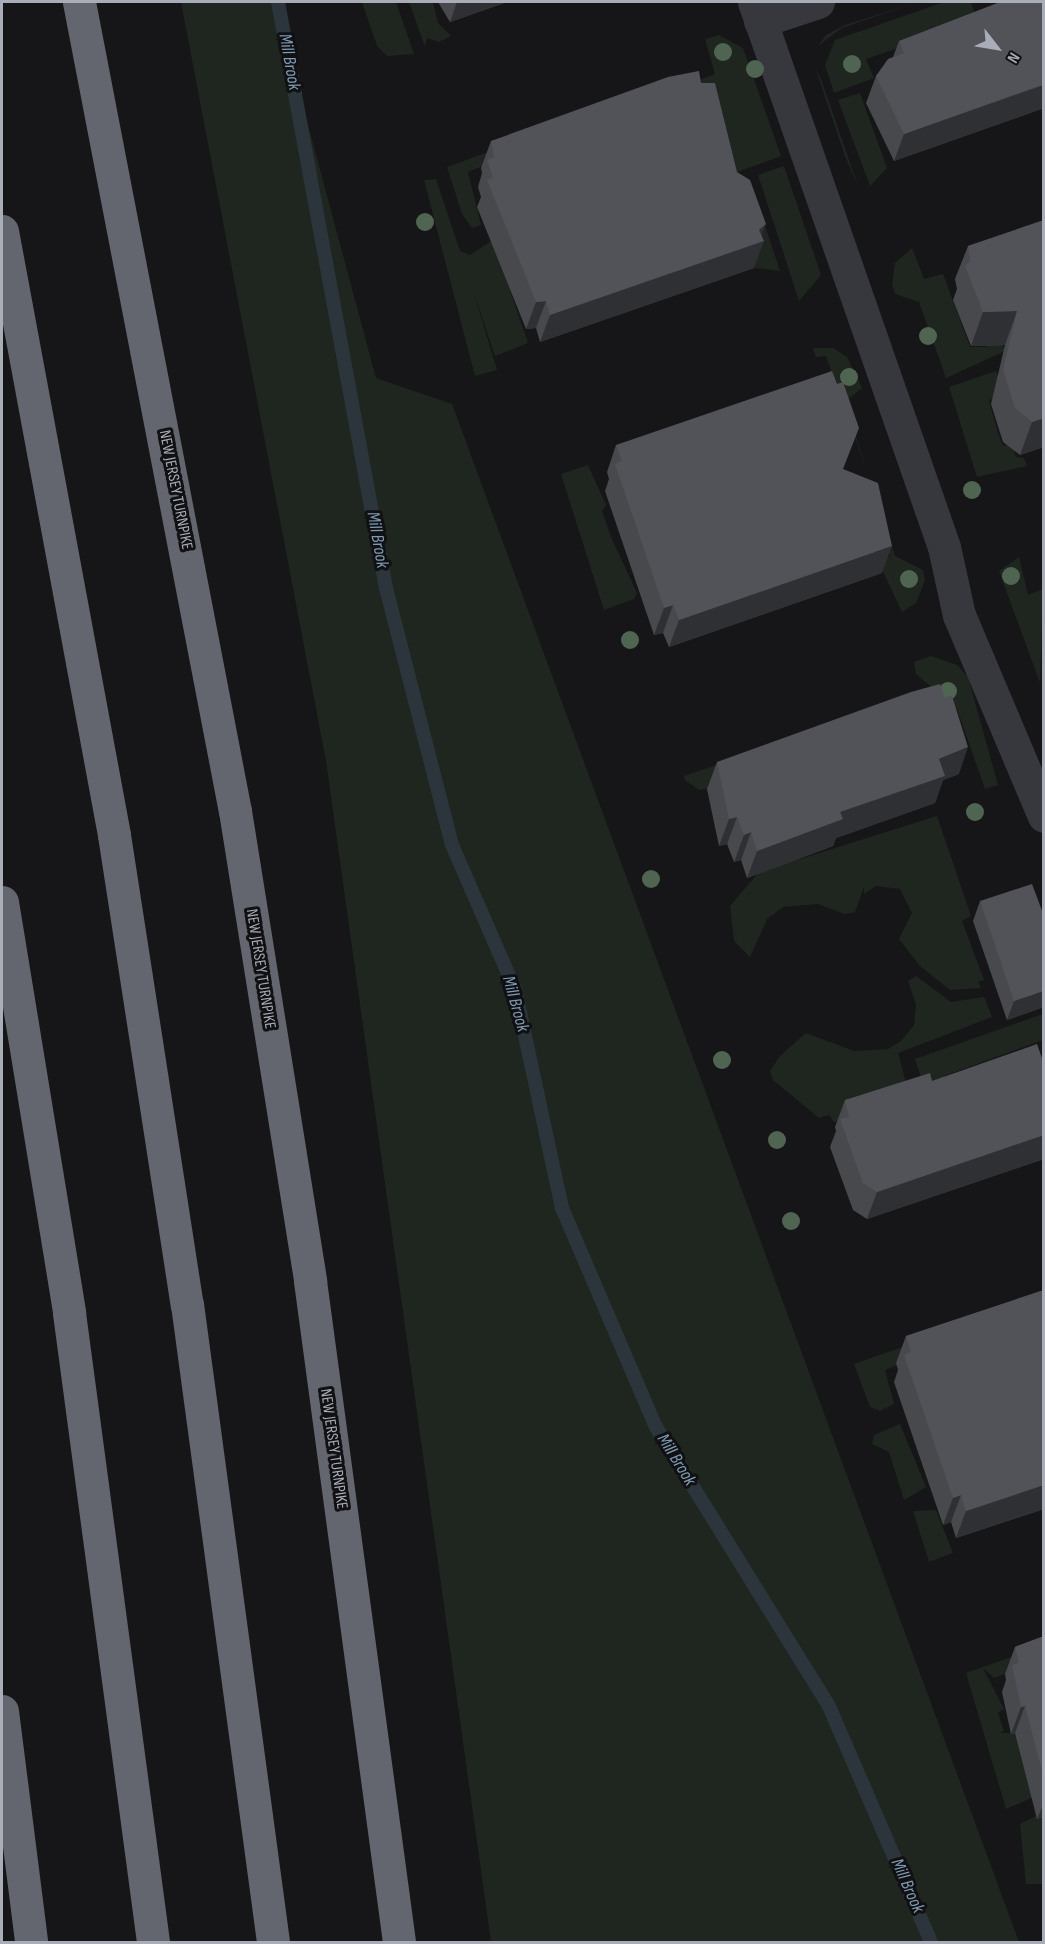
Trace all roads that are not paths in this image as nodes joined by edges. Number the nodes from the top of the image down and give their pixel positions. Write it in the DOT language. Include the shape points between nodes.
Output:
graph roads {
  1 [pos="79,2"];
  2 [pos="818,2"];
  3 [pos="757,11"];
  4 [pos="2,231"];
  5 [pos="1044,816"];
  6 [pos="2,902"];
  7 [pos="2,1711"];
  8 [pos="31,1942"];
  9 [pos="153,1942"];
  10 [pos="273,1942"];
  11 [pos="399,1942"];
  1 -- 11 [label="highway, NEW JERSEY TURNPIKE" via="235,811 310,1281"];
  2 -- 3 [label="street"];
  3 -- 5 [label="street" via="944,547 959,615"];
  4 -- 10 [label="highway" via="114,835 190,1328"];
  6 -- 9 [label="highway" via="69,1313"];
  7 -- 8 [label="highway"];
}
